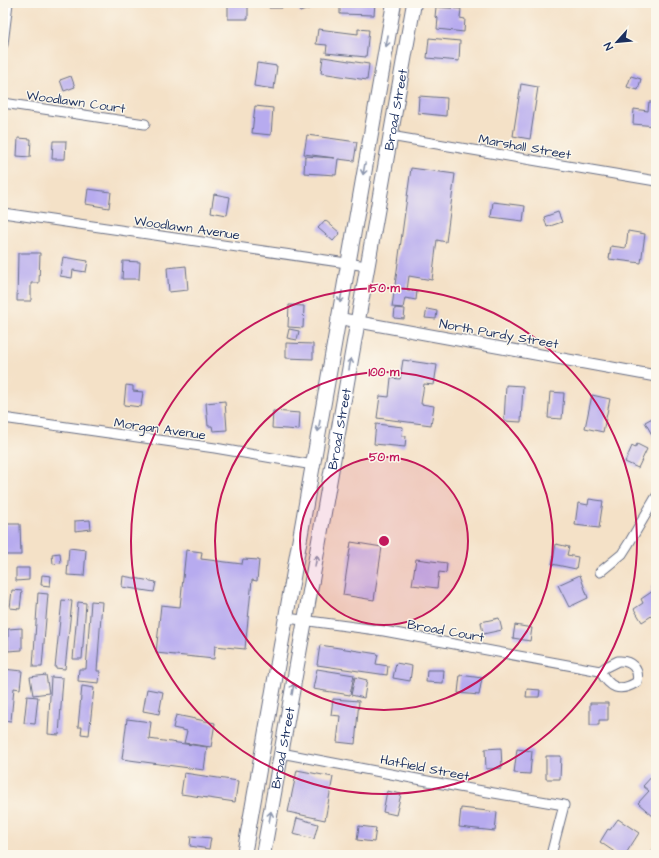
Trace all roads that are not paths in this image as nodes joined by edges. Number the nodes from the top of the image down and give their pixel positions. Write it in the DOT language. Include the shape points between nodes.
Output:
graph roads {
  1 [pos="8,3"];
  2 [pos="394,3"];
  3 [pos="414,3"];
  4 [pos="3,44"];
  5 [pos="3,103"];
  6 [pos="145,124"];
  7 [pos="390,136"];
  8 [pos="656,181"];
  9 [pos="3,213"];
  10 [pos="347,263"];
  11 [pos="367,266"];
  12 [pos="337,318"];
  13 [pos="357,322"];
  14 [pos="656,376"];
  15 [pos="3,418"];
  16 [pos="313,465"];
  17 [pos="656,497"];
  18 [pos="600,572"];
  19 [pos="287,618"];
  20 [pos="306,620"];
  21 [pos="600,671"];
  22 [pos="281,753"];
  23 [pos="244,855"];
  24 [pos="263,855"];
  25 [pos="551,855"];
  1 -- 4 [label="street"];
  2 -- 10 [label="main road, Broad Street, one-way"];
  3 -- 7 [label="main road, Broad Street"];
  5 -- 6 [label="street, Woodlawn Court"];
  7 -- 8 [label="street, Marshall Street"];
  7 -- 11 [label="main road, Broad Street"];
  9 -- 10 [label="street, Woodlawn Avenue"];
  10 -- 11 [label="street, Woodlawn Avenue"];
  10 -- 12 [label="main road, Broad Street, one-way"];
  11 -- 13 [label="main road, Broad Street"];
  12 -- 13 [label="street, North Purdy Street"];
  12 -- 16 [label="main road, Broad Street, one-way"];
  13 -- 14 [label="street, North Purdy Street"];
  20 -- 13 [label="main road, Broad Street, one-way"];
  15 -- 16 [label="street, Morgan Avenue" via="215,448"];
  16 -- 19 [label="main road, Broad Street"];
  17 -- 18 [label="street" via="622,554"];
  19 -- 20 [label="street, Broad Court"];
  19 -- 23 [label="main road, Broad Street"];
  20 -- 21 [label="street, Broad Court" via="384,631"];
  22 -- 20 [label="main road, Broad Street, one-way"];
  24 -- 22 [label="main road, Broad Street, one-way"];
  22 -- 25 [label="street, Hatfield Street" via="564,805"];
}
